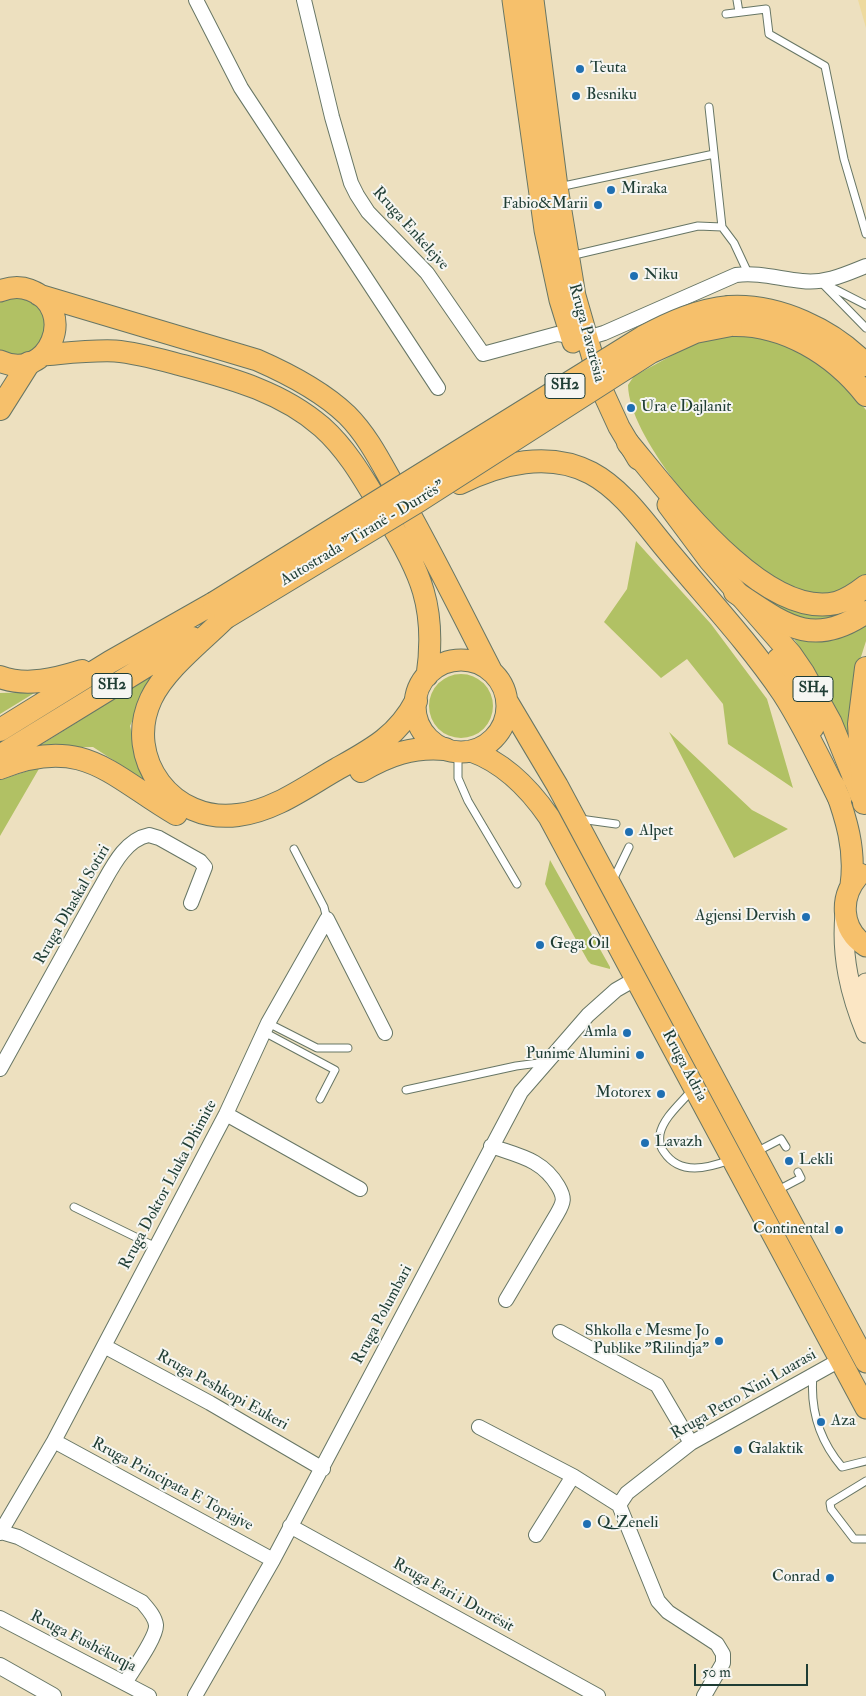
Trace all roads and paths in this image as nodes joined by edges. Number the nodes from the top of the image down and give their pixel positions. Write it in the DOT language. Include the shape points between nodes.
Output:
graph roads {
  1 [pos="196,0"];
  2 [pos="304,0"];
  3 [pos="514,0"];
  4 [pos="533,0"];
  5 [pos="737,0"];
  6 [pos="739,12"];
  7 [pos="726,14"];
  8 [pos="709,107"];
  9 [pos="714,154"];
  10 [pos="557,187"];
  11 [pos="722,227"];
  12 [pos="866,234"];
  13 [pos="567,257"];
  14 [pos="866,266"];
  15 [pos="748,274"];
  16 [pos="820,281"];
  17 [pos="4,287"];
  18 [pos="40,295"];
  19 [pos="866,305"];
  20 [pos="730,316"];
  21 [pos="866,328"];
  22 [pos="579,337"];
  23 [pos="36,359"];
  24 [pos="0,361"];
  25 [pos="866,365"];
  26 [pos="438,388"];
  27 [pos="866,394"];
  28 [pos="0,409"];
  29 [pos="628,443"];
  30 [pos="420,500"];
  31 [pos="866,586"];
  32 [pos="735,592"];
  33 [pos="219,610"];
  34 [pos="866,612"];
  35 [pos="110,662"];
  36 [pos="866,668"];
  37 [pos="492,672"];
  38 [pos="427,676"];
  39 [pos="0,677"];
  40 [pos="416,700"];
  41 [pos="507,701"];
  42 [pos="0,730"];
  43 [pos="458,750"];
  44 [pos="0,756"];
  45 [pos="0,768"];
  46 [pos="840,800"];
  47 [pos="865,805"];
  48 [pos="576,819"];
  49 [pos="616,824"];
  50 [pos="629,847"];
  51 [pos="294,849"];
  52 [pos="866,869"];
  53 [pos="517,884"];
  54 [pos="611,884"];
  55 [pos="851,885"];
  56 [pos="191,902"];
  57 [pos="845,914"];
  58 [pos="327,919"];
  59 [pos="866,946"];
  60 [pos="637,978"];
  61 [pos="866,982"];
  62 [pos="866,1016"];
  63 [pos="266,1028"];
  64 [pos="866,1032"];
  65 [pos="384,1033"];
  66 [pos="348,1048"];
  67 [pos="546,1062"];
  68 [pos="0,1069"];
  69 [pos="695,1086"];
  70 [pos="406,1090"];
  71 [pos="320,1099"];
  72 [pos="226,1114"];
  73 [pos="492,1146"];
  74 [pos="786,1147"];
  75 [pos="754,1153"];
  76 [pos="734,1159"];
  77 [pos="798,1172"];
  78 [pos="360,1189"];
  79 [pos="775,1192"];
  80 [pos="74,1207"];
  81 [pos="156,1247"];
  82 [pos="506,1300"];
  83 [pos="560,1332"];
  84 [pos="104,1346"];
  85 [pos="840,1360"];
  86 [pos="866,1362"];
  87 [pos="814,1374"];
  88 [pos="866,1408"];
  89 [pos="480,1427"];
  90 [pos="54,1441"];
  91 [pos="691,1443"];
  92 [pos="866,1461"];
  93 [pos="322,1469"];
  94 [pos="574,1476"];
  95 [pos="866,1481"];
  96 [pos="619,1505"];
  97 [pos="290,1526"];
  98 [pos="0,1532"];
  99 [pos="536,1535"];
  100 [pos="866,1540"];
  101 [pos="274,1560"];
  102 [pos="0,1618"];
  103 [pos="0,1666"];
  104 [pos="125,1683"];
  105 [pos="53,1696"];
  106 [pos="149,1696"];
  107 [pos="195,1696"];
  108 [pos="598,1696"];
  109 [pos="704,1696"];
  1 -- 26 [label="street" via="241,88"];
  2 -- 22 [label="street, Rruga Enkelejve" via="351,183 368,212 427,273 483,354 557,334"];
  3 -- 22 [label="main road, Rruga Pavarësia / SH4" via="545,230 560,300"];
  4 -- 10 [label="main road, Rruga Pavarësia / SH4"];
  5 -- 6 [label="lane"];
  6 -- 7 [label="lane"];
  6 -- 12 [label="lane" via="766,9 769,34 825,66 844,159"];
  8 -- 9 [label="lane"];
  9 -- 10 [label="lane"];
  9 -- 11 [label="lane"];
  10 -- 13 [label="main road, Rruga Pavarësia / SH4"];
  11 -- 13 [label="lane" via="698,226"];
  11 -- 15 [label="lane" via="734,243"];
  13 -- 22 [label="main road, Rruga Pavarësia / SH4"];
  14 -- 16 [label="street"];
  15 -- 16 [label="street" via="803,282"];
  15 -- 22 [label="street" via="722,280 604,334"];
  16 -- 19 [label="lane"];
  16 -- 21 [label="lane"];
  17 -- 18 [label="main road" via="26,289"];
  18 -- 23 [label="main road" via="55,320 53,340"];
  18 -- 37 [label="main road" via="257,360 289,375 347,415 370,443 408,510"];
  20 -- 25 [label="highway" via="760,309 801,321 838,342"];
  20 -- 27 [label="highway" via="790,336 814,348 832,360"];
  20 -- 30 [label="highway, Autostrada \"Tiranë - Durrës\" / SH2, bridge" via="652,352"];
  20 -- 33 [label="highway, Autostrada \"Tiranë - Durrës\" / SH2, bridge" via="710,309 689,315 643,337"];
  22 -- 29 [label="main road, Rruga Pavarësia / SH4"];
  23 -- 24 [label="main road" via="12,365"];
  23 -- 28 [label="highway"];
  23 -- 38 [label="main road" via="114,351 152,358 232,379 266,392 322,428 353,462 417,568 429,620"];
  29 -- 31 [label="highway" via="726,554 773,590 820,604 836,603"];
  29 -- 32 [label="main road, SH4" via="662,497"];
  30 -- 33 [label="highway, Autostrada \"Tiranë - Durrës\" / SH2, bridge"];
  30 -- 46 [label="highway, bridge" via="505,464 538,462 564,465 591,473 610,486 745,642 804,728"];
  32 -- 34 [label="highway" via="776,620 796,629 811,631 840,627"];
  32 -- 46 [label="main road, SH4" via="792,682"];
  32 -- 47 [label="main road, SH4" via="791,654 811,685"];
  33 -- 35 [label="highway, Autostrada \"Tiranë - Durrës\" / SH2"];
  33 -- 40 [label="highway" via="152,697 142,733 147,762 155,778 167,792 198,810 217,816 237,816 284,799 386,738 402,723"];
  33 -- 44 [label="highway, Autostrada \"Tiranë - Durrës\" / SH2"];
  35 -- 39 [label="highway" via="42,680 16,681"];
  35 -- 42 [label="highway, Autostrada \"Tiranë - Durrës\" / SH2"];
  36 -- 47 [label="highway" via="859,724"];
  37 -- 38 [label="main road" via="475,662 455,660 436,667"];
  37 -- 41 [label="main road" via="501,682"];
  38 -- 40 [label="main road"];
  40 -- 43 [label="main road" via="418,720 424,732 433,742"];
  41 -- 43 [label="main road" via="506,715 498,733 484,746"];
  41 -- 48 [label="main road, Rruga Adria"];
  43 -- 45 [label="highway" via="421,749 385,758 279,818 252,828 228,830 192,822 110,771 86,760 45,756"];
  43 -- 53 [label="lane" via="458,778 468,801"];
  43 -- 60 [label="main road, Rruga Adria" via="509,772 537,800"];
  46 -- 55 [label="main road, SH4" via="854,863"];
  48 -- 49 [label="lane"];
  48 -- 54 [label="main road, Rruga Adria"];
  50 -- 54 [label="lane"];
  51 -- 58 [label="lane"];
  52 -- 55 [label="main road, SH4"];
  54 -- 75 [label="main road, Rruga Adria"];
  55 -- 57 [label="main road, SH4"];
  56 -- 68 [label="street, Rruga Dhaskal Sotiri" via="204,873 205,867 200,861 148,834 132,842 98,892"];
  57 -- 59 [label="main road" via="851,931"];
  57 -- 64 [label="main road" via="843,943 851,995"];
  58 -- 63 [label="street, Rruga Doktor Lluka Dhimite"];
  58 -- 65 [label="street"];
  60 -- 67 [label="street, Rruga Polumbari" via="616,990 588,1015"];
  60 -- 69 [label="main road, Rruga Adria"];
  61 -- 62 [label="main road" via="863,995"];
  63 -- 66 [label="lane" via="317,1048"];
  63 -- 71 [label="lane" via="334,1070"];
  63 -- 72 [label="street, Rruga Doktor Lluka Dhimite"];
  67 -- 70 [label="lane"];
  67 -- 73 [label="street, Rruga Polumbari" via="521,1092"];
  69 -- 76 [label="main road, Rruga Adria"];
  69 -- 76 [label="lane" via="664,1125 660,1146 668,1158 687,1169 714,1166"];
  72 -- 78 [label="street"];
  72 -- 81 [label="street, Rruga Doktor Lluka Dhimite"];
  73 -- 82 [label="street" via="544,1168 564,1196 560,1209"];
  73 -- 93 [label="street, Rruga Polumbari"];
  74 -- 75 [label="lane" via="781,1139"];
  75 -- 79 [label="main road, Rruga Adria"];
  76 -- 85 [label="main road, Rruga Adria"];
  77 -- 79 [label="lane" via="801,1178"];
  79 -- 86 [label="main road, Rruga Adria"];
  80 -- 81 [label="lane"];
  81 -- 84 [label="street, Rruga Doktor Lluka Dhimite"];
  83 -- 91 [label="street" via="649,1378 657,1385"];
  84 -- 90 [label="street, Rruga Doktor Lluka Dhimite"];
  84 -- 93 [label="street, Rruga Peshkopi Eukeri"];
  85 -- 87 [label="street, Rruga Petro Nini Luarasi"];
  85 -- 88 [label="main road, Rruga Adria"];
  87 -- 91 [label="street, Rruga Petro Nini Luarasi"];
  87 -- 92 [label="lane" via="812,1409 830,1452 842,1467"];
  89 -- 94 [label="street"];
  90 -- 98 [label="street, Rruga Doktor Lluka Dhimite"];
  90 -- 101 [label="street, Rruga Principata E Topiajve"];
  91 -- 96 [label="street, Rruga Petro Nini Luarasi" via="627,1493"];
  93 -- 97 [label="street, Rruga Polumbari"];
  94 -- 96 [label="street"];
  94 -- 99 [label="street"];
  95 -- 100 [label="lane" via="830,1503 854,1540"];
  96 -- 109 [label="street" via="658,1601 668,1612 717,1644 724,1654 723,1663"];
  97 -- 101 [label="street, Rruga Polumbari"];
  97 -- 108 [label="street, Rruga Fari i Durrësit"];
  98 -- 104 [label="street" via="18,1538 142,1602 156,1626"];
  101 -- 107 [label="street, Rruga Polumbari"];
  102 -- 104 [label="street, Rruga Fushëkuqja"];
  103 -- 105 [label="street"];
  104 -- 106 [label="street, Rruga Fushëkuqja"];
}
